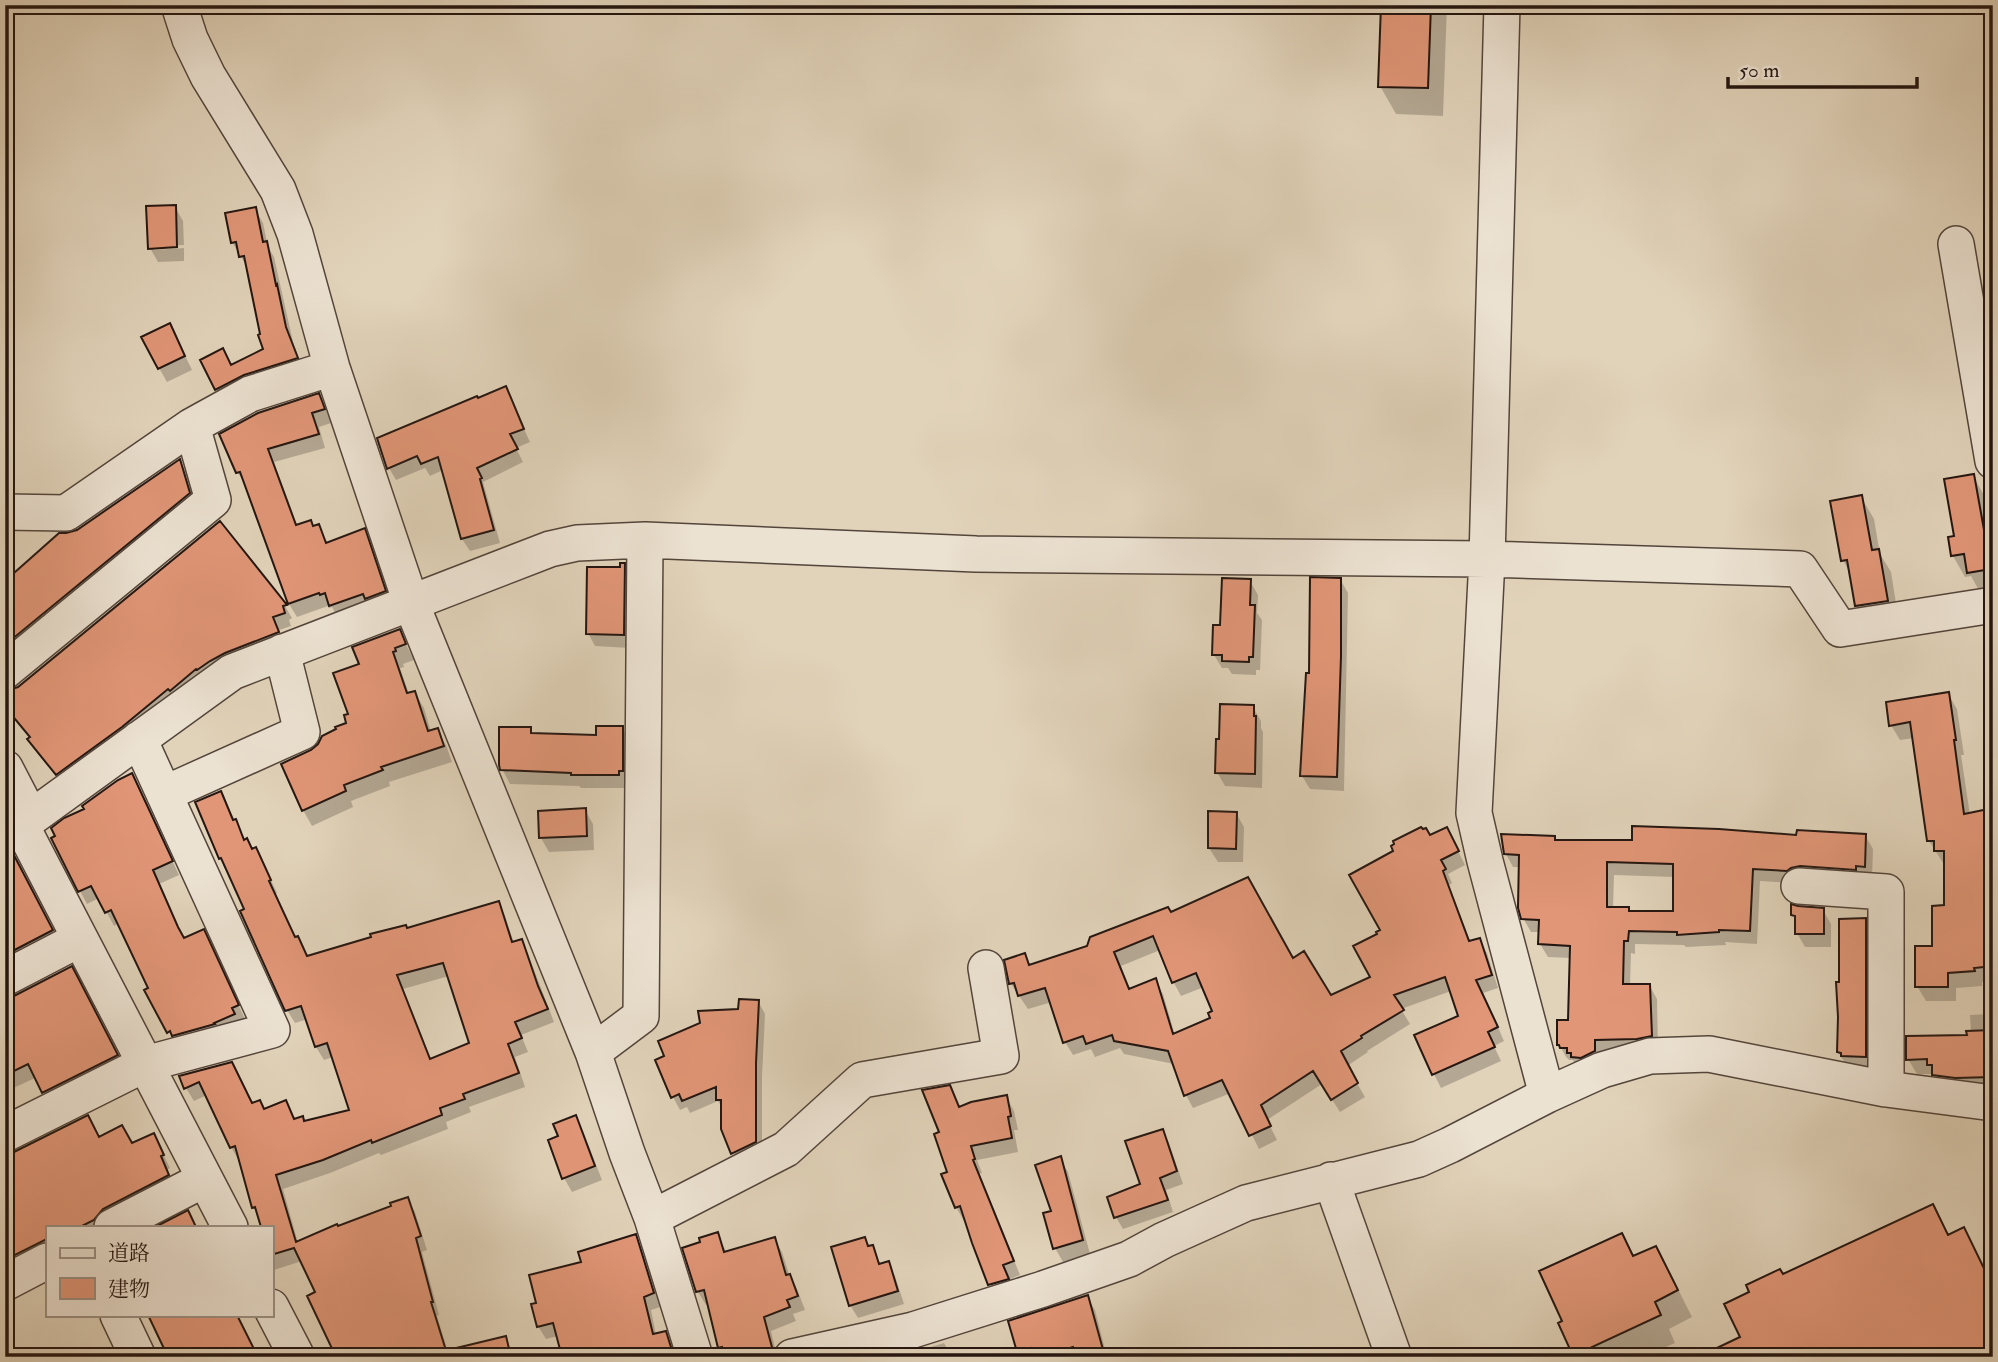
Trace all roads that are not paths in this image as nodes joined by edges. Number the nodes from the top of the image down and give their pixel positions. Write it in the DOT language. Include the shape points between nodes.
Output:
graph roads {
  1 [pos="179,5"];
  2 [pos="1502,5"];
  3 [pos="1955,244"];
  4 [pos="332,368"];
  5 [pos="192,426"];
  6 [pos="1993,461"];
  7 [pos="5,512"];
  8 [pos="645,540"];
  9 [pos="1487,559"];
  10 [pos="411,603"];
  11 [pos="1993,605"];
  12 [pos="282,652"];
  13 [pos="5,671"];
  14 [pos="139,739"];
  15 [pos="5,768"];
  16 [pos="164,793"];
  17 [pos="19,825"];
  18 [pos="1799,886"];
  19 [pos="80,939"];
  20 [pos="986,968"];
  21 [pos="5,978"];
  22 [pos="593,1052"];
  23 [pos="145,1064"];
  24 [pos="1886,1089"];
  25 [pos="1546,1095"];
  26 [pos="1993,1103"];
  27 [pos="9,1124"];
  28 [pos="205,1179"];
  29 [pos="1331,1181"];
  30 [pos="652,1218"];
  31 [pos="114,1226"];
  32 [pos="229,1226"];
  33 [pos="46,1262"];
  34 [pos="5,1283"];
  35 [pos="273,1311"];
  36 [pos="118,1316"];
  37 [pos="138,1357"];
  38 [pos="297,1357"];
  39 [pos="695,1357"];
  40 [pos="792,1357"];
  41 [pos="1394,1357"];
  1 -- 4 [label="street" via="208,76 278,190"];
  2 -- 9 [label="street"];
  3 -- 6 [label="street"];
  4 -- 5 [label="street" via="250,394"];
  4 -- 10 [label="street"];
  5 -- 7 [label="street" via="66,513"];
  5 -- 13 [label="street" via="213,500"];
  8 -- 9 [label="street" via="976,554"];
  8 -- 10 [label="street" via="550,549"];
  8 -- 22 [label="street" via="641,1016"];
  9 -- 11 [label="street" via="1800,569 1840,629"];
  9 -- 25 [label="street" via="1475,813"];
  10 -- 12 [label="street"];
  10 -- 22 [label="street"];
  12 -- 14 [label="street" via="233,672"];
  12 -- 16 [label="street" via="302,732"];
  14 -- 16 [label="street"];
  14 -- 17 [label="street"];
  15 -- 17 [label="street"];
  16 -- 23 [label="street" via="272,1030"];
  17 -- 19 [label="street"];
  18 -- 24 [label="street" via="1886,892"];
  19 -- 21 [label="street"];
  19 -- 23 [label="street"];
  20 -- 30 [label="street" via="1001,1056 862,1080 786,1149"];
  22 -- 30 [label="street"];
  23 -- 27 [label="street"];
  23 -- 28 [label="street"];
  24 -- 25 [label="street" via="1709,1054 1650,1056 1602,1070"];
  24 -- 26 [label="street"];
  25 -- 29 [label="street" via="1419,1159"];
  28 -- 31 [label="street"];
  28 -- 32 [label="street"];
  29 -- 40 [label="street" via="1245,1203 1129,1259 1044,1289 913,1329"];
  29 -- 41 [label="street"];
  30 -- 39 [label="street"];
  33 -- 34 [label="street"];
  35 -- 38 [label="street"];
  36 -- 37 [label="street"];
}
